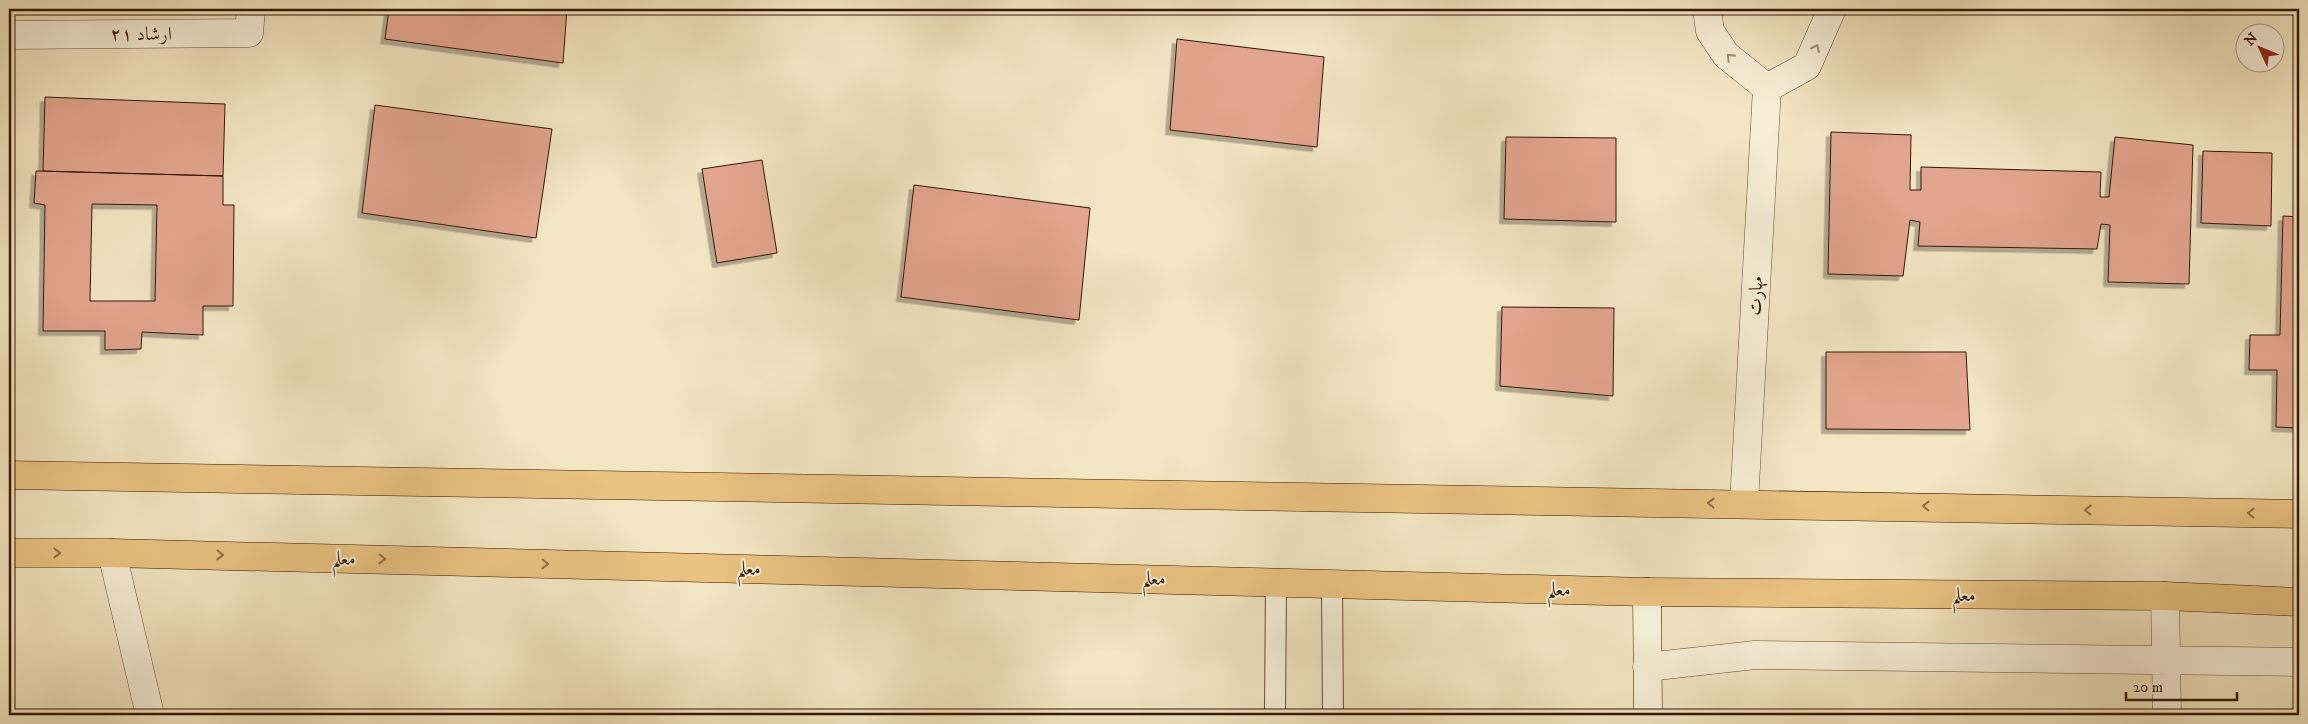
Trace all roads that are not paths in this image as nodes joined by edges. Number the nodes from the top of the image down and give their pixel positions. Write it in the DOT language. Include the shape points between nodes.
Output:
graph roads {
  1 [pos="251,9"];
  2 [pos="1707,9"];
  3 [pos="1832,9"];
  4 [pos="9,35"];
  5 [pos="1767,88"];
  6 [pos="9,475"];
  7 [pos="1744,503"];
  8 [pos="2299,514"];
  9 [pos="112,552"];
  10 [pos="9,553"];
  11 [pos="1276,582"];
  12 [pos="1332,584"];
  13 [pos="1647,592"];
  14 [pos="2165,596"];
  15 [pos="2299,602"];
  16 [pos="2164,660"];
  17 [pos="2299,662"];
  18 [pos="1647,667"];
  19 [pos="150,715"];
  20 [pos="1275,715"];
  21 [pos="1333,715"];
  22 [pos="1648,715"];
  23 [pos="2167,715"];
  1 -- 4 [label="street, ارشاد ۲۱" via="249,33"];
  5 -- 2 [label="street, one-way" via="1726,55 1710,31"];
  5 -- 3 [label="street, one-way" via="1807,66"];
  5 -- 7 [label="street, مهارت"];
  7 -- 6 [label="main road, one-way"];
  8 -- 7 [label="main road, one-way"];
  10 -- 9 [label="main road, معلم, one-way"];
  9 -- 11 [label="main road, معلم, one-way"];
  9 -- 19 [label="street"];
  11 -- 12 [label="main road, معلم"];
  11 -- 20 [label="lane"];
  12 -- 13 [label="main road, معلم"];
  12 -- 21 [label="lane"];
  13 -- 14 [label="main road, معلم"];
  13 -- 18 [label="street"];
  14 -- 15 [label="main road, معلم"];
  14 -- 16 [label="street"];
  16 -- 17 [label="street"];
  16 -- 18 [label="street" via="1755,655"];
  16 -- 23 [label="street"];
  18 -- 22 [label="street"];
}
